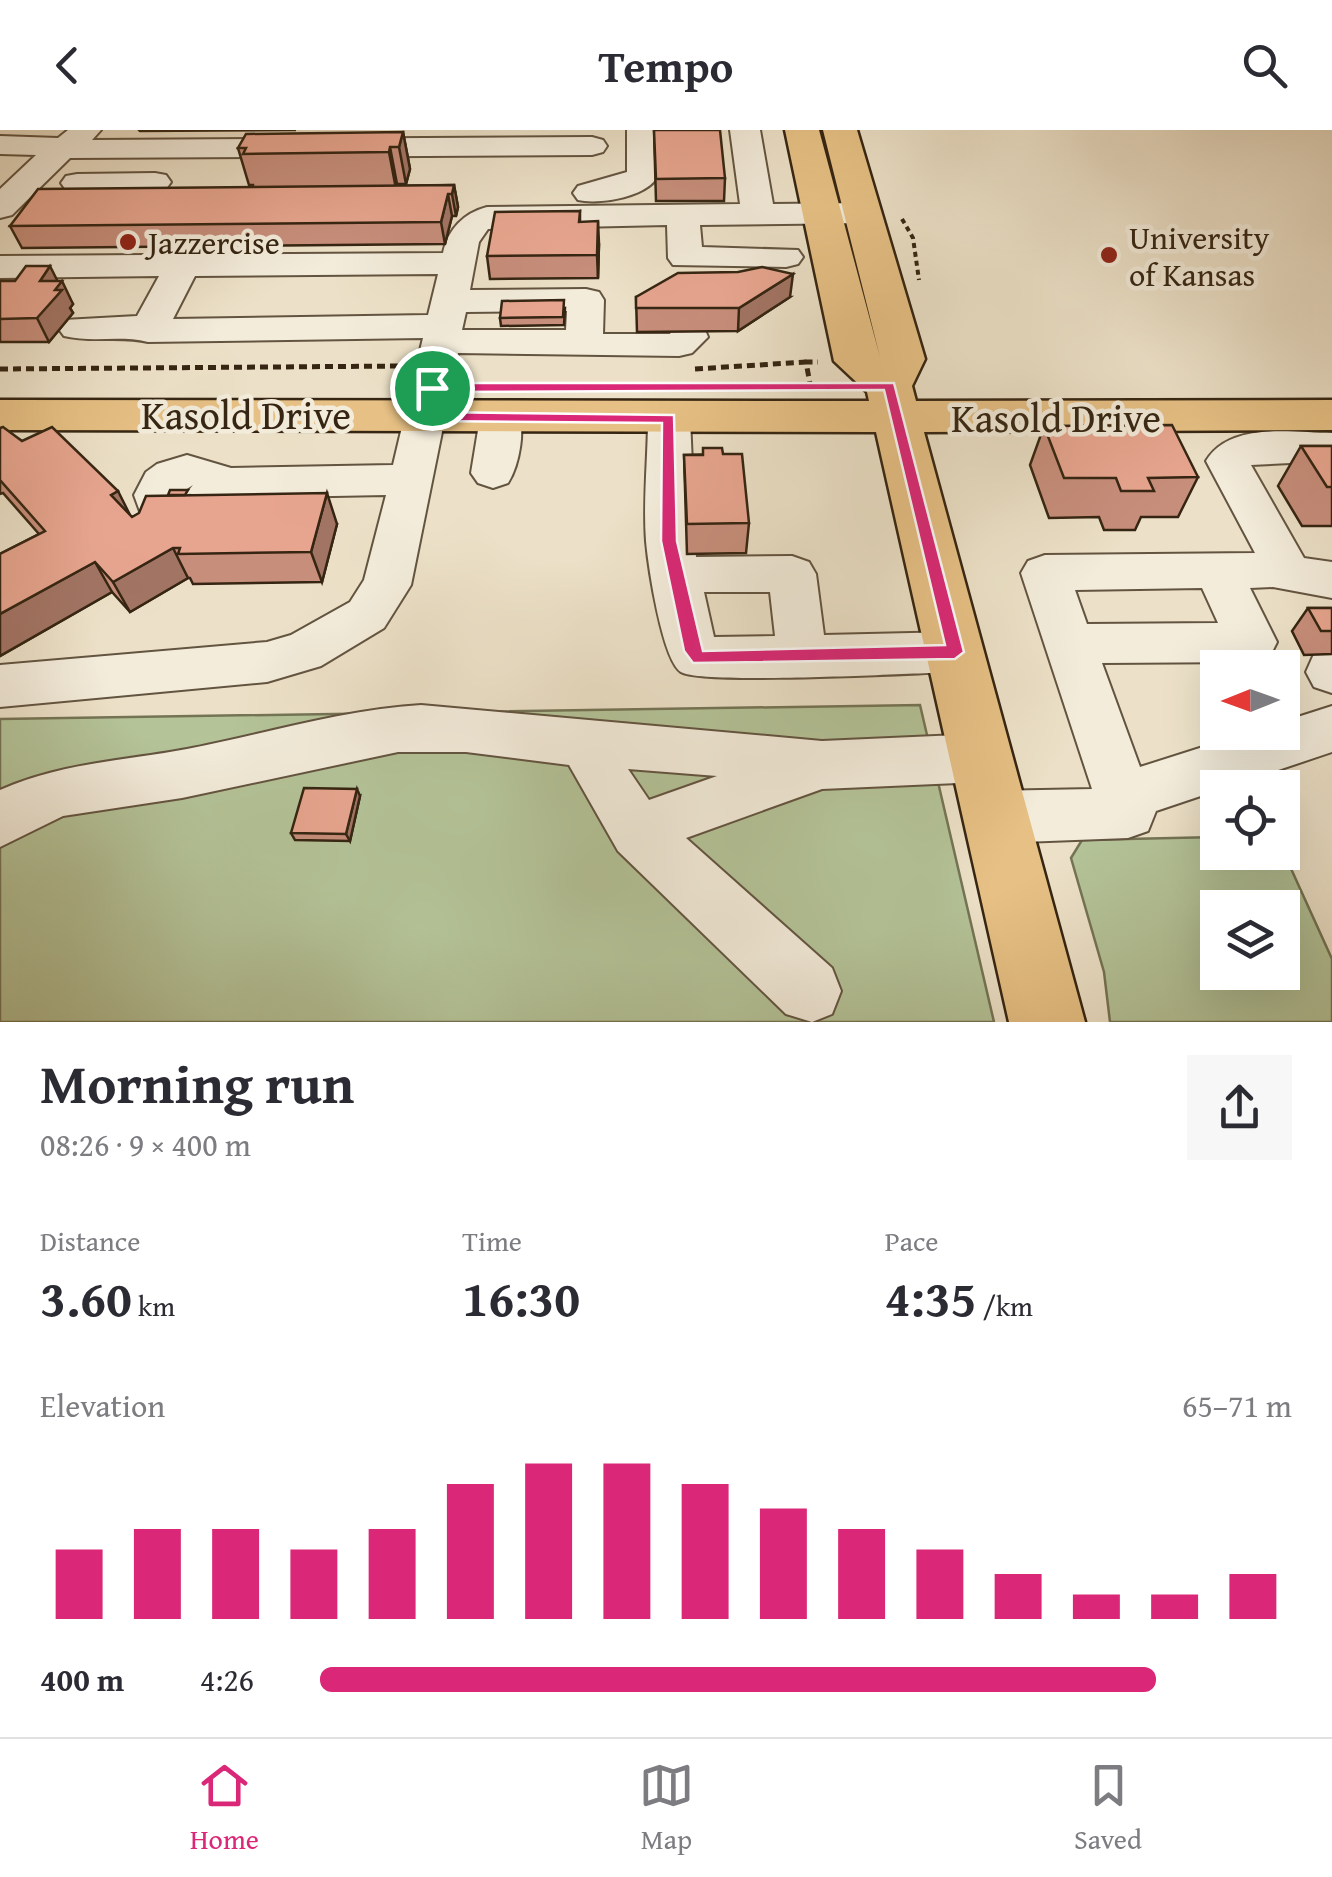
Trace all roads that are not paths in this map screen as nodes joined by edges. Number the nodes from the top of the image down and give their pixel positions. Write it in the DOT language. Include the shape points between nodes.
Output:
graph roads {
  1 [pos="642,130"];
  2 [pos="745,130"];
  3 [pos="802,130"];
  4 [pos="840,130"];
  5 [pos="79,144"];
  6 [pos="0,145"];
  7 [pos="587,173"];
  8 [pos="182,193"];
  9 [pos="1,206"];
  10 [pos="862,213"];
  11 [pos="758,214"];
  12 [pos="822,214"];
  13 [pos="682,216"];
  14 [pos="786,256"];
  15 [pos="685,258"];
  16 [pos="457,263"];
  17 [pos="29,282"];
  18 [pos="166,296"];
  19 [pos="445,323"];
  20 [pos="77,328"];
  21 [pos="1332,384"];
  22 [pos="0,389"];
  23 [pos="428,402"];
  24 [pos="893,402"];
  25 [pos="0,415"];
  26 [pos="1332,415"];
  27 [pos="501,418"];
  28 [pos="670,418"];
  29 [pos="1332,447"];
  30 [pos="493,472"];
  31 [pos="412,480"];
  32 [pos="216,483"];
  33 [pos="1218,571"];
  34 [pos="676,575"];
  35 [pos="1311,577"];
  36 [pos="1069,644"];
  37 [pos="955,652"];
  38 [pos="802,657"];
  39 [pos="0,686"];
  40 [pos="1332,729"];
  41 [pos="594,743"];
  42 [pos="981,758"];
  43 [pos="822,765"];
  44 [pos="1122,798"];
  45 [pos="996,816"];
  46 [pos="0,821"];
  47 [pos="638,832"];
  48 [pos="810,990"];
  49 [pos="1047,1022"];
  1 -- 7 [label="street" via="643,174 635,183"];
  2 -- 11 [label="street"];
  3 -- 12 [label="main road"];
  4 -- 10 [label="main road"];
  5 -- 6 [label="street"];
  5 -- 7 [label="street"];
  5 -- 8 [label="street" via="77,183 60,205"];
  5 -- 9 [label="street"];
  7 -- 13 [label="street"];
  7 -- 16 [label="street" via="473,210"];
  10 -- 12 [label="street"];
  10 -- 24 [label="main road" via="903,359"];
  11 -- 12 [label="street"];
  11 -- 13 [label="street"];
  12 -- 24 [label="main road" via="856,361"];
  13 -- 15 [label="street"];
  14 -- 15 [label="street"];
  15 -- 19 [label="street" via="689,337 679,345 604,345"];
  16 -- 18 [label="street"];
  16 -- 19 [label="street"];
  17 -- 18 [label="street"];
  18 -- 19 [label="street" via="148,331"];
  18 -- 20 [label="street"];
  19 -- 23 [label="street"];
  21 -- 24 [label="main road, Kasold Drive"];
  22 -- 23 [label="main road, Kasold Drive"];
  23 -- 24 [label="main road, Kasold Drive"];
  23 -- 25 [label="main road, Kasold Drive"];
  23 -- 27 [label="main road, Kasold Drive"];
  23 -- 31 [label="street"];
  24 -- 26 [label="main road, Kasold Drive"];
  24 -- 28 [label="main road, Kasold Drive"];
  24 -- 37 [label="main road"];
  27 -- 28 [label="main road, Kasold Drive"];
  27 -- 30 [label="street"];
  28 -- 34 [label="street" via="669,541"];
  29 -- 35 [label="street" via="1246,448 1227,461"];
  31 -- 32 [label="street"];
  31 -- 39 [label="street" via="387,585 367,615 334,638 267,662"];
  33 -- 35 [label="street"];
  33 -- 36 [label="street" via="1044,573"];
  33 -- 36 [label="street" via="1252,642"];
  34 -- 38 [label="street" via="699,658"];
  34 -- 38 [label="street" via="792,574"];
  36 -- 44 [label="street"];
  37 -- 38 [label="street"];
  37 -- 42 [label="main road"];
  40 -- 44 [label="street"];
  41 -- 43 [label="street"];
  41 -- 46 [label="street" via="402,729 56,793"];
  41 -- 47 [label="street" via="598,768"];
  42 -- 43 [label="street"];
  42 -- 45 [label="main road"];
  43 -- 47 [label="street"];
  44 -- 45 [label="street" via="1128,813"];
  45 -- 49 [label="main road"];
  47 -- 48 [label="street"];
}
